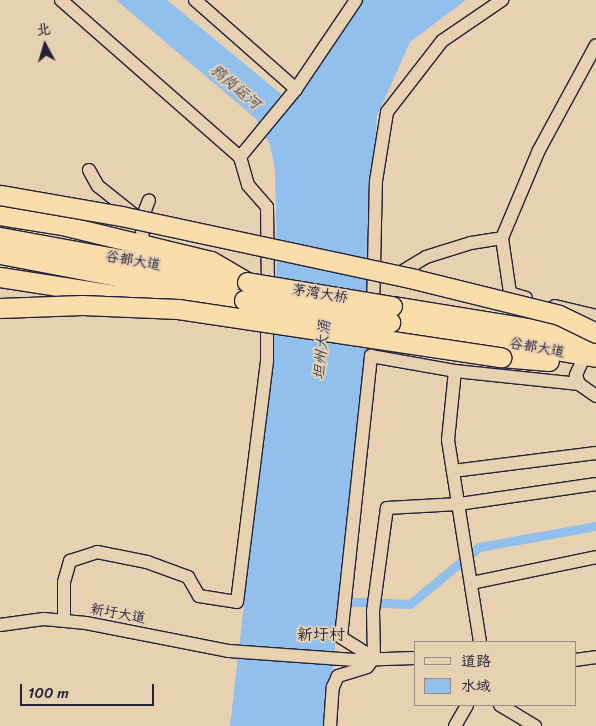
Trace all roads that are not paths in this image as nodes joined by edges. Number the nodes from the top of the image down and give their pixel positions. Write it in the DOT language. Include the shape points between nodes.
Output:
graph roads {
  1 [pos="61,0"];
  2 [pos="195,0"];
  3 [pos="356,0"];
  4 [pos="502,0"];
  5 [pos="596,45"];
  6 [pos="294,92"];
  7 [pos="240,157"];
  8 [pos="89,170"];
  9 [pos="0,195"];
  10 [pos="149,200"];
  11 [pos="0,215"];
  12 [pos="140,221"];
  13 [pos="0,237"];
  14 [pos="502,238"];
  15 [pos="144,247"];
  16 [pos="20,249"];
  17 [pos="0,254"];
  18 [pos="0,277"];
  19 [pos="373,289"];
  20 [pos="246,291"];
  21 [pos="0,308"];
  22 [pos="391,314"];
  23 [pos="596,316"];
  24 [pos="596,333"];
  25 [pos="591,347"];
  26 [pos="371,356"];
  27 [pos="455,371"];
  28 [pos="580,384"];
  29 [pos="596,396"];
  30 [pos="596,453"];
  31 [pos="453,471"];
  32 [pos="596,484"];
  33 [pos="459,504"];
  34 [pos="596,557"];
  35 [pos="472,584"];
  36 [pos="64,621"];
  37 [pos="0,625"];
  38 [pos="480,641"];
  39 [pos="596,657"];
  40 [pos="374,658"];
  41 [pos="414,658"];
  42 [pos="576,660"];
  43 [pos="466,706"];
  44 [pos="502,706"];
  45 [pos="330,726"];
  46 [pos="455,726"];
  47 [pos="535,726"];
  1 -- 7 [label="street"];
  2 -- 6 [label="street"];
  3 -- 6 [label="street"];
  4 -- 19 [label="street" via="442,41 387,112 376,181"];
  5 -- 14 [label="street" via="538,150"];
  6 -- 7 [label="street"];
  7 -- 36 [label="street" via="248,185 267,207 268,260 267,360 237,602 199,596 188,577 146,562 97,552 70,562 64,582"];
  8 -- 12 [label="street" via="98,186"];
  9 -- 24 [label="highway, bridge" via="150,222 414,279 559,315"];
  10 -- 12 [label="street"];
  11 -- 15 [label="highway" via="62,225"];
  12 -- 15 [label="street"];
  13 -- 16 [label="highway"];
  14 -- 19 [label="street" via="471,243 426,257"];
  14 -- 23 [label="street" via="510,294"];
  15 -- 20 [label="highway" via="211,261"];
  16 -- 17 [label="highway"];
  16 -- 20 [label="highway, 谷都大道"];
  18 -- 20 [label="highway" via="115,295"];
  19 -- 26 [label="street"];
  20 -- 22 [label="highway, 茅湾大桥, bridge"];
  21 -- 25 [label="highway, bridge" via="138,306 208,312 501,357 553,361"];
  22 -- 25 [label="highway, 谷都大道"];
  22 -- 25 [label="highway, 谷都大道"];
  25 -- 28 [label="street" via="576,374"];
  26 -- 27 [label="street"];
  26 -- 40 [label="street" via="340,637"];
  27 -- 28 [label="street"];
  27 -- 31 [label="street" via="448,422"];
  28 -- 29 [label="street"];
  30 -- 31 [label="street"];
  31 -- 33 [label="street"];
  32 -- 33 [label="street"];
  33 -- 35 [label="street"];
  33 -- 40 [label="street" via="387,508 373,611"];
  34 -- 35 [label="street"];
  35 -- 38 [label="street"];
  36 -- 37 [label="street, 新圩大道" via="44,619"];
  36 -- 40 [label="street, 新圩大道" via="229,651 355,660"];
  39 -- 42 [label="street"];
  40 -- 41 [label="street"];
  40 -- 45 [label="street" via="367,668 338,676 333,687"];
  43 -- 46 [label="street"];
  44 -- 47 [label="street"];
}
